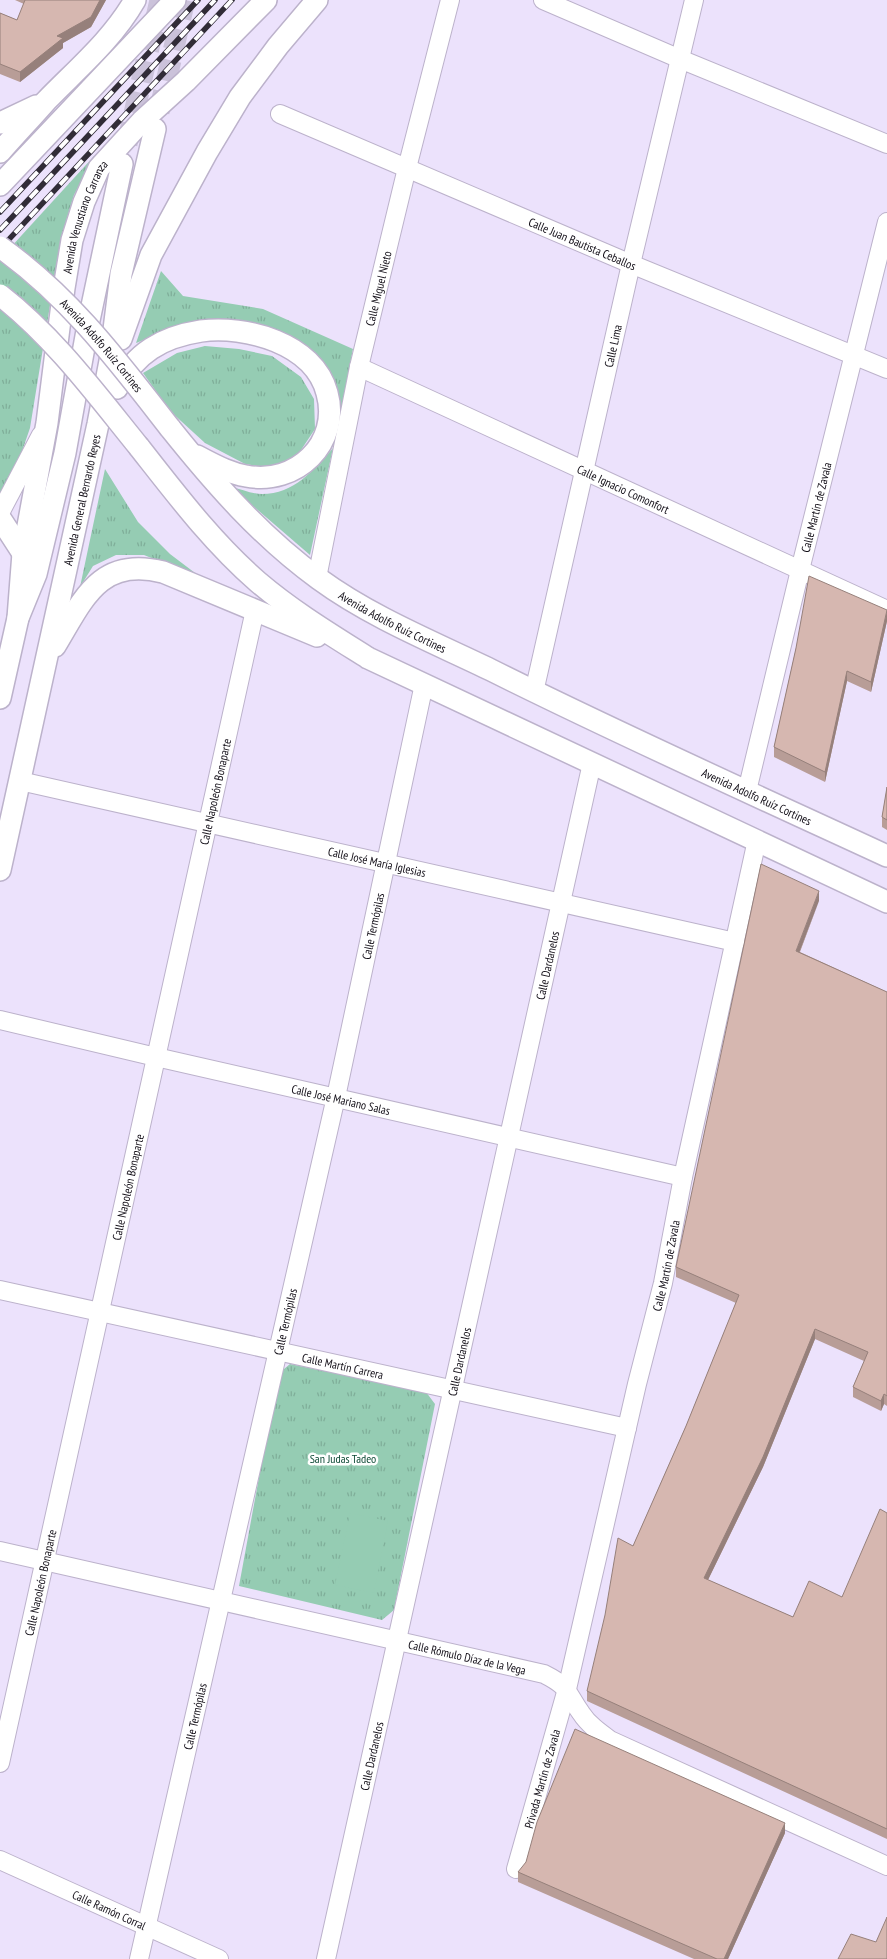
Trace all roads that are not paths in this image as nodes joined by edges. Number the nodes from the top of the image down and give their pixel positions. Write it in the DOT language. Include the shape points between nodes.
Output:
graph roads {
  1 [pos="135,0"];
  2 [pos="174,0"];
  3 [pos="266,0"];
  4 [pos="317,0"];
  5 [pos="450,0"];
  6 [pos="543,0"];
  7 [pos="694,0"];
  8 [pos="680,59"];
  9 [pos="47,100"];
  10 [pos="280,114"];
  11 [pos="0,122"];
  12 [pos="155,129"];
  13 [pos="887,144"];
  14 [pos="0,152"];
  15 [pos="122,164"];
  16 [pos="407,168"];
  17 [pos="0,185"];
  18 [pos="887,222"];
  19 [pos="0,247"];
  20 [pos="631,264"];
  21 [pos="0,295"];
  22 [pos="853,354"];
  23 [pos="110,361"];
  24 [pos="359,367"];
  25 [pos="887,369"];
  26 [pos="47,423"];
  27 [pos="98,424"];
  28 [pos="189,452"];
  29 [pos="584,471"];
  30 [pos="0,513"];
  31 [pos="0,518"];
  32 [pos="23,553"];
  33 [pos="800,570"];
  34 [pos="36,574"];
  35 [pos="317,578"];
  36 [pos="255,610"];
  37 [pos="887,610"];
  38 [pos="18,618"];
  39 [pos="368,658"];
  40 [pos="46,661"];
  41 [pos="424,684"];
  42 [pos="534,692"];
  43 [pos="0,698"];
  44 [pos="592,763"];
  45 [pos="20,780"];
  46 [pos="747,791"];
  47 [pos="209,823"];
  48 [pos="757,840"];
  49 [pos="887,856"];
  50 [pos="385,863"];
  51 [pos="0,870"];
  52 [pos="561,902"];
  53 [pos="887,902"];
  54 [pos="735,942"];
  55 [pos="0,1020"];
  56 [pos="156,1057"];
  57 [pos="336,1097"];
  58 [pos="509,1138"];
  59 [pos="683,1177"];
  60 [pos="0,1290"];
  61 [pos="100,1312"];
  62 [pos="278,1351"];
  63 [pos="454,1390"];
  64 [pos="627,1428"];
  65 [pos="0,1552"];
  66 [pos="44,1561"];
  67 [pos="222,1601"];
  68 [pos="398,1640"];
  69 [pos="567,1689"];
  70 [pos="0,1763"];
  71 [pos="0,1860"];
  72 [pos="887,1866"];
  73 [pos="516,1869"];
  74 [pos="147,1926"];
  75 [pos="139,1959"];
  76 [pos="219,1959"];
  77 [pos="326,1959"];
  1 -- 9 [label="main road" via="113,34"];
  2 -- 17 [label="main road"];
  3 -- 26 [label="main road, Avenida Venustiano Carranza" via="142,121 99,168 72,240"];
  4 -- 23 [label="main road" via="240,97 207,152 151,255 125,331"];
  5 -- 16 [label="street, Calle Miguel Nieto"];
  6 -- 8 [label="street"];
  7 -- 8 [label="street, Calle Lima"];
  8 -- 13 [label="street"];
  8 -- 20 [label="street, Calle Lima"];
  9 -- 11 [label="main road"];
  9 -- 14 [label="main road"];
  10 -- 16 [label="street, Calle Juan Bautista Ceballos"];
  12 -- 23 [label="main road, Avenida General Bernardo Reyes" via="121,274"];
  15 -- 34 [label="main road, Avenida General Bernardo Reyes" via="65,453"];
  16 -- 20 [label="street, Calle Juan Bautista Ceballos"];
  16 -- 24 [label="street, Calle Miguel Nieto"];
  18 -- 22 [label="street, Calle Martín de Zavala"];
  19 -- 28 [label="main road, Avenida Adolfo Ruíz Cortines, bridge" via="49,285 78,316"];
  20 -- 22 [label="street, Calle Juan Bautista Ceballos"];
  20 -- 29 [label="street, Calle Lima"];
  21 -- 39 [label="main road, bridge" via="36,326 67,360 189,511 258,582 301,615"];
  22 -- 25 [label="street, Calle Juan Bautista Ceballos"];
  22 -- 33 [label="street, Calle Martín de Zavala"];
  23 -- 27 [label="main road, Avenida General Bernardo Reyes"];
  24 -- 29 [label="street, Calle Ignacio Comonfort"];
  24 -- 35 [label="street, Calle Miguel Nieto"];
  26 -- 30 [label="street"];
  26 -- 32 [label="main road, Avenida Venustiano Carranza"];
  27 -- 28 [label="main road" via="120,380 142,354 169,340 216,329 244,331 289,348 307,360 327,391 330,409 322,443 310,458 281,476 247,476"];
  27 -- 40 [label="main road, Avenida General Bernardo Reyes"];
  28 -- 35 [label="main road, Avenida Adolfo Ruíz Cortines" via="250,519"];
  29 -- 33 [label="street, Calle Ignacio Comonfort"];
  29 -- 42 [label="street, Calle Lima"];
  31 -- 32 [label="main road"];
  32 -- 34 [label="main road"];
  32 -- 38 [label="main road, Avenida Venustiano Carranza"];
  33 -- 37 [label="street, Calle Ignacio Comonfort"];
  33 -- 46 [label="street, Calle Martín de Zavala"];
  34 -- 38 [label="main road, Avenida General Bernardo Reyes"];
  35 -- 42 [label="main road, Avenida Adolfo Ruíz Cortines" via="366,608"];
  36 -- 39 [label="main road"];
  36 -- 40 [label="main road" via="163,572 147,568 120,570 108,575 86,597"];
  36 -- 47 [label="street, Calle Napoleón Bonaparte"];
  38 -- 43 [label="main road, Avenida General Bernardo Reyes"];
  39 -- 41 [label="main road"];
  40 -- 45 [label="main road, Avenida General Bernardo Reyes"];
  41 -- 44 [label="main road"];
  41 -- 50 [label="street, Calle Termópilas"];
  42 -- 46 [label="main road, Avenida Adolfo Ruíz Cortines"];
  44 -- 48 [label="main road"];
  44 -- 52 [label="street, Calle Dardanelos"];
  45 -- 47 [label="street, Calle José María Iglesias"];
  45 -- 51 [label="main road, Avenida General Bernardo Reyes"];
  46 -- 49 [label="main road, Avenida Adolfo Ruíz Cortines"];
  47 -- 50 [label="street, Calle José María Iglesias"];
  47 -- 56 [label="street, Calle Napoleón Bonaparte"];
  48 -- 53 [label="main road"];
  48 -- 54 [label="street, Calle Martín de Zavala"];
  50 -- 52 [label="street, Calle José María Iglesias"];
  50 -- 57 [label="street, Calle Termópilas"];
  52 -- 54 [label="street, Calle José María Iglesias"];
  52 -- 58 [label="street, Calle Dardanelos"];
  54 -- 59 [label="street, Calle Martín de Zavala"];
  55 -- 56 [label="street, Calle José Mariano Salas"];
  56 -- 57 [label="street, Calle José Mariano Salas"];
  56 -- 61 [label="street, Calle Napoleón Bonaparte"];
  57 -- 58 [label="street, Calle José Mariano Salas"];
  57 -- 62 [label="street, Calle Termópilas"];
  58 -- 59 [label="street, Calle José Mariano Salas"];
  58 -- 63 [label="street, Calle Dardanelos"];
  59 -- 64 [label="street, Calle Martín de Zavala" via="663,1284"];
  60 -- 61 [label="street, Calle Martín Carrera"];
  61 -- 62 [label="street, Calle Martín Carrera"];
  61 -- 66 [label="street, Calle Napoleón Bonaparte"];
  62 -- 63 [label="street, Calle Martín Carrera"];
  62 -- 67 [label="street, Calle Termópilas"];
  63 -- 64 [label="street, Calle Martín Carrera"];
  63 -- 68 [label="street, Calle Dardanelos"];
  64 -- 69 [label="street, Calle Martín de Zavala"];
  65 -- 66 [label="street, Calle Rómulo Díaz de la Vega"];
  66 -- 67 [label="street, Calle Rómulo Díaz de la Vega"];
  66 -- 70 [label="street, Calle Napoleón Bonaparte"];
  67 -- 68 [label="street, Calle Rómulo Díaz de la Vega"];
  67 -- 74 [label="street, Calle Termópilas"];
  68 -- 69 [label="street, Calle Rómulo Díaz de la Vega" via="531,1670 556,1680"];
  68 -- 77 [label="street, Calle Dardanelos"];
  69 -- 72 [label="street, Calle Rómulo Díaz de la Vega" via="581,1714 610,1740"];
  69 -- 73 [label="street, Privada Martín de Zavala"];
  71 -- 74 [label="street, Calle Ramón Corral"];
  74 -- 75 [label="street, Calle Termópilas"];
  74 -- 76 [label="street, Calle Ramón Corral"];
}
